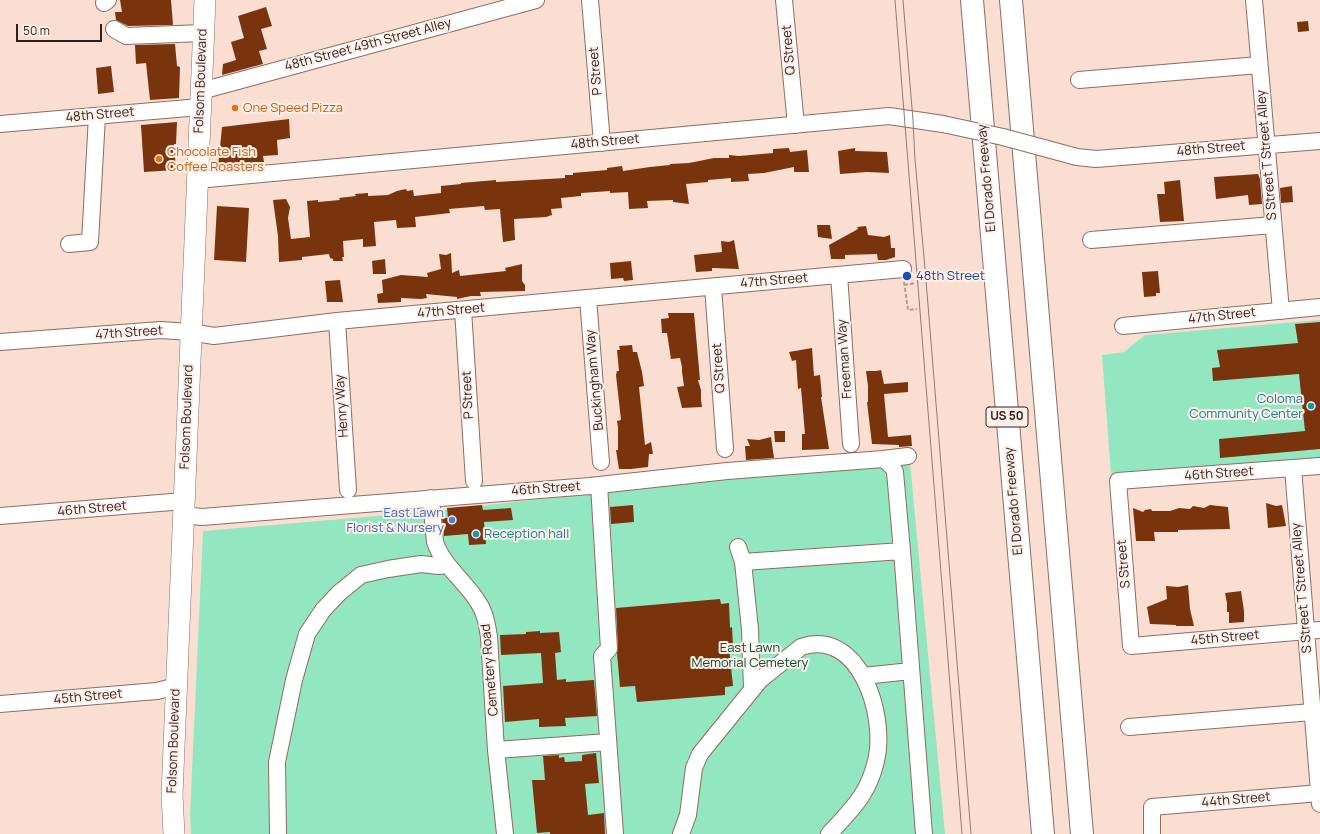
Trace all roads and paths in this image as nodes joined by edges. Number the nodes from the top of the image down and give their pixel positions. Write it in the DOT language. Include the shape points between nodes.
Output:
graph roads {
  1 [pos="206,0"];
  2 [pos="536,0"];
  3 [pos="590,0"];
  4 [pos="784,0"];
  5 [pos="972,0"];
  6 [pos="1011,0"];
  7 [pos="1254,0"];
  8 [pos="114,29"];
  9 [pos="203,33"];
  10 [pos="1259,65"];
  11 [pos="1079,80"];
  12 [pos="200,99"];
  13 [pos="97,116"];
  14 [pos="0,124"];
  15 [pos="796,125"];
  16 [pos="1320,141"];
  17 [pos="602,143"];
  18 [pos="1266,145"];
  19 [pos="197,180"];
  20 [pos="1273,226"];
  21 [pos="1091,240"];
  22 [pos="69,244"];
  23 [pos="839,275"];
  24 [pos="903,277"];
  25 [pos="915,283"];
  26 [pos="713,287"];
  27 [pos="588,298"];
  28 [pos="1320,307"];
  29 [pos="917,309"];
  30 [pos="463,310"];
  31 [pos="1281,310"];
  32 [pos="337,321"];
  33 [pos="1123,326"];
  34 [pos="190,332"];
  35 [pos="0,342"];
  36 [pos="851,444"];
  37 [pos="725,449"];
  38 [pos="908,456"];
  39 [pos="883,459"];
  40 [pos="601,462"];
  41 [pos="1320,466"];
  42 [pos="1293,468"];
  43 [pos="474,481"];
  44 [pos="1118,482"];
  45 [pos="599,485"];
  46 [pos="348,490"];
  47 [pos="431,498"];
  48 [pos="184,508"];
  49 [pos="0,516"];
  50 [pos="902,552"];
  51 [pos="448,565"];
  52 [pos="1313,631"];
  53 [pos="1131,646"];
  54 [pos="911,671"];
  55 [pos="863,676"];
  56 [pos="176,686"];
  57 [pos="752,689"];
  58 [pos="0,704"];
  59 [pos="1312,712"];
  60 [pos="1129,727"];
  61 [pos="608,742"];
  62 [pos="496,750"];
  63 [pos="1320,797"];
  64 [pos="174,834"];
  65 [pos="278,834"];
  66 [pos="505,834"];
  67 [pos="615,834"];
  68 [pos="681,834"];
  69 [pos="829,834"];
  70 [pos="924,834"];
  71 [pos="1043,834"];
  72 [pos="1082,834"];
  73 [pos="1152,834"];
  1 -- 9 [label="main road, Folsom Boulevard"];
  2 -- 12 [label="street, 48th Street 49th Street Alley"];
  3 -- 17 [label="street, P Street"];
  4 -- 15 [label="street, Q Street"];
  5 -- 71 [label="highway, El Dorado Freeway / US 50"];
  6 -- 72 [label="highway, US 50"];
  7 -- 10 [label="street, S Street T Street Alley"];
  8 -- 9 [label="street" via="126,36"];
  9 -- 12 [label="main road, Folsom Boulevard"];
  10 -- 11 [label="street"];
  10 -- 18 [label="street, S Street T Street Alley"];
  12 -- 13 [label="street, 48th Street"];
  12 -- 19 [label="main road, Folsom Boulevard"];
  13 -- 14 [label="street, 48th Street"];
  13 -- 22 [label="street" via="90,242"];
  15 -- 17 [label="street, 48th Street"];
  15 -- 18 [label="street, 48th Street, bridge" via="889,116 943,124 1077,157 1096,159"];
  16 -- 18 [label="street, 48th Street"];
  17 -- 19 [label="street, 48th Street"];
  18 -- 20 [label="street, S Street T Street Alley"];
  19 -- 34 [label="main road, Folsom Boulevard"];
  20 -- 21 [label="street"];
  20 -- 31 [label="street, S Street T Street Alley"];
  23 -- 24 [label="street, 47th Street"];
  23 -- 26 [label="street, 47th Street"];
  23 -- 36 [label="street, Freeman Way"];
  24 -- 25 [label="path"];
  24 -- 29 [label="path" via="908,310"];
  26 -- 27 [label="street, 47th Street"];
  26 -- 37 [label="street, Q Street"];
  27 -- 30 [label="street, 47th Street"];
  27 -- 40 [label="street, Buckingham Way"];
  28 -- 31 [label="street, 47th Street"];
  30 -- 32 [label="street, 47th Street"];
  30 -- 43 [label="street, P Street"];
  31 -- 33 [label="street, 47th Street"];
  32 -- 34 [label="street, 47th Street" via="214,336"];
  32 -- 46 [label="street, Henry Way"];
  34 -- 35 [label="street, 47th Street" via="161,330"];
  34 -- 48 [label="main road, Folsom Boulevard"];
  38 -- 39 [label="street, 46th Street"];
  39 -- 45 [label="street, 46th Street" via="727,471"];
  39 -- 50 [label="street" via="891,464 894,472"];
  41 -- 42 [label="street, 46th Street"];
  42 -- 44 [label="street, 46th Street"];
  42 -- 52 [label="street, S Street T Street Alley"];
  44 -- 53 [label="street, S Street"];
  45 -- 47 [label="street, 46th Street"];
  45 -- 61 [label="street" via="608,649 602,656"];
  47 -- 48 [label="street, 46th Street" via="202,517"];
  47 -- 51 [label="street, Cemetery Road" via="434,542"];
  48 -- 49 [label="street, 46th Street"];
  48 -- 56 [label="main road, Folsom Boulevard"];
  50 -- 54 [label="street"];
  50 -- 57 [label="street" via="740,554 750,629"];
  51 -- 62 [label="street, Cemetery Road" via="478,601 487,623"];
  51 -- 65 [label="street" via="421,564 361,575 323,610 307,634 294,680 277,762"];
  52 -- 53 [label="street, 45th Street"];
  52 -- 59 [label="street, S Street T Street Alley"];
  54 -- 55 [label="street"];
  54 -- 70 [label="street"];
  55 -- 57 [label="street" via="841,651 824,645 808,644 788,656"];
  55 -- 69 [label="street" via="870,690 879,747 870,779 859,801"];
  56 -- 58 [label="street, 45th Street" via="156,691"];
  56 -- 64 [label="main road, Folsom Boulevard" via="172,795"];
  57 -- 68 [label="street" via="696,760 688,815"];
  59 -- 60 [label="street"];
  59 -- 63 [label="street, S Street T Street Alley"];
  61 -- 62 [label="street"];
  61 -- 67 [label="street"];
  62 -- 66 [label="street, Cemetery Road"];
  63 -- 73 [label="street, 44th Street" via="1152,807"];
}
